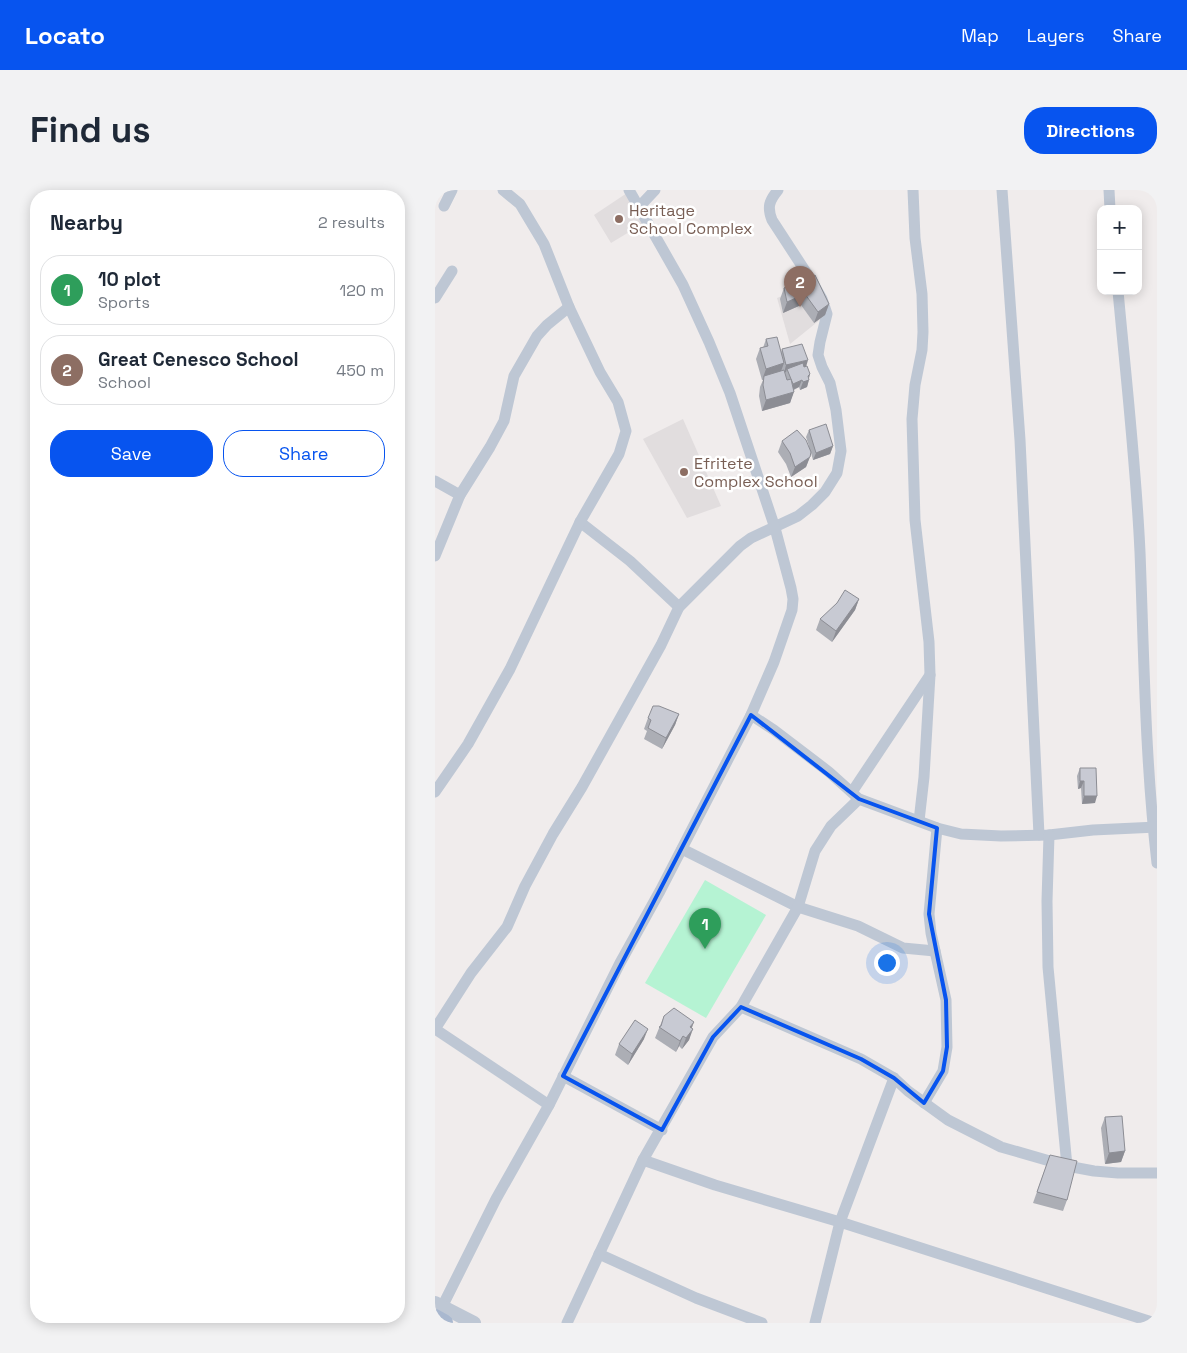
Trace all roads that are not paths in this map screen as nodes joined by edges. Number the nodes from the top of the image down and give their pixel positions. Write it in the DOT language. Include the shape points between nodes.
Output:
graph roads {
  1 [pos="453,190"];
  2 [pos="503,190"];
  3 [pos="629,190"];
  4 [pos="655,190"];
  5 [pos="778,190"];
  6 [pos="913,190"];
  7 [pos="1002,190"];
  8 [pos="1109,190"];
  9 [pos="1111,205"];
  10 [pos="443,206"];
  11 [pos="640,206"];
  12 [pos="452,271"];
  13 [pos="1118,295"];
  14 [pos="435,298"];
  15 [pos="569,307"];
  16 [pos="435,481"];
  17 [pos="460,495"];
  18 [pos="580,522"];
  19 [pos="775,528"];
  20 [pos="435,556"];
  21 [pos="679,607"];
  22 [pos="931,675"];
  23 [pos="751,714"];
  24 [pos="435,792"];
  25 [pos="856,795"];
  26 [pos="919,821"];
  27 [pos="1155,827"];
  28 [pos="937,828"];
  29 [pos="1044,835"];
  30 [pos="682,849"];
  31 [pos="1157,863"];
  32 [pos="798,907"];
  33 [pos="935,951"];
  34 [pos="741,1007"];
  35 [pos="435,1029"];
  36 [pos="563,1076"];
  37 [pos="894,1078"];
  38 [pos="924,1103"];
  39 [pos="549,1105"];
  40 [pos="662,1130"];
  41 [pos="643,1160"];
  42 [pos="1067,1166"];
  43 [pos="1157,1173"];
  44 [pos="840,1222"];
  45 [pos="599,1254"];
  46 [pos="439,1313"];
  47 [pos="474,1323"];
  48 [pos="567,1323"];
  49 [pos="763,1323"];
  50 [pos="815,1323"];
  51 [pos="1155,1323"];
  1 -- 10 [label="street"];
  2 -- 15 [label="street" via="520,204 544,244"];
  3 -- 11 [label="street"];
  4 -- 11 [label="street"];
  5 -- 19 [label="street" via="769,204 772,220 813,283 827,314 818,355 830,382 841,451 837,473 825,492 798,516"];
  6 -- 22 [label="street" via="923,332 913,419 915,520"];
  7 -- 29 [label="street"];
  8 -- 9 [label="street"];
  11 -- 19 [label="street" via="683,285 709,342"];
  12 -- 14 [label="street"];
  13 -- 27 [label="street" via="1140,550 1147,746"];
  15 -- 17 [label="street" via="547,325 531,346 514,376 504,421"];
  15 -- 18 [label="street" via="618,402 626,430 619,454"];
  16 -- 17 [label="street"];
  17 -- 20 [label="street"];
  18 -- 21 [label="street" via="630,561"];
  18 -- 24 [label="street" via="510,669 468,744"];
  19 -- 21 [label="street" via="740,546"];
  19 -- 23 [label="street" via="791,588 792,610"];
  21 -- 35 [label="street" via="657,653 525,886 507,927 471,973"];
  22 -- 25 [label="street"];
  22 -- 26 [label="street"];
  23 -- 25 [label="street"];
  23 -- 30 [label="street"];
  25 -- 26 [label="street"];
  25 -- 32 [label="street" via="815,851"];
  26 -- 28 [label="street"];
  27 -- 29 [label="street"];
  27 -- 31 [label="street"];
  28 -- 29 [label="street" via="981,836"];
  28 -- 33 [label="street" via="929,914"];
  29 -- 42 [label="street" via="1049,967"];
  30 -- 32 [label="street"];
  30 -- 36 [label="street"];
  32 -- 33 [label="street" via="858,926 903,948"];
  32 -- 34 [label="street"];
  33 -- 38 [label="street" via="946,1000 947,1047 943,1071"];
  34 -- 37 [label="street" via="861,1059"];
  34 -- 40 [label="street" via="713,1037"];
  35 -- 39 [label="street"];
  36 -- 39 [label="street"];
  36 -- 40 [label="street"];
  37 -- 38 [label="street"];
  37 -- 44 [label="street"];
  38 -- 42 [label="street" via="948,1120 1001,1148"];
  39 -- 46 [label="street" via="496,1199"];
  40 -- 41 [label="street"];
  41 -- 44 [label="street"];
  41 -- 45 [label="street"];
  42 -- 43 [label="street" via="1118,1174"];
  44 -- 50 [label="street"];
  44 -- 51 [label="street"];
  45 -- 48 [label="street"];
  45 -- 49 [label="street" via="696,1298"];
  46 -- 47 [label="street"];
}
